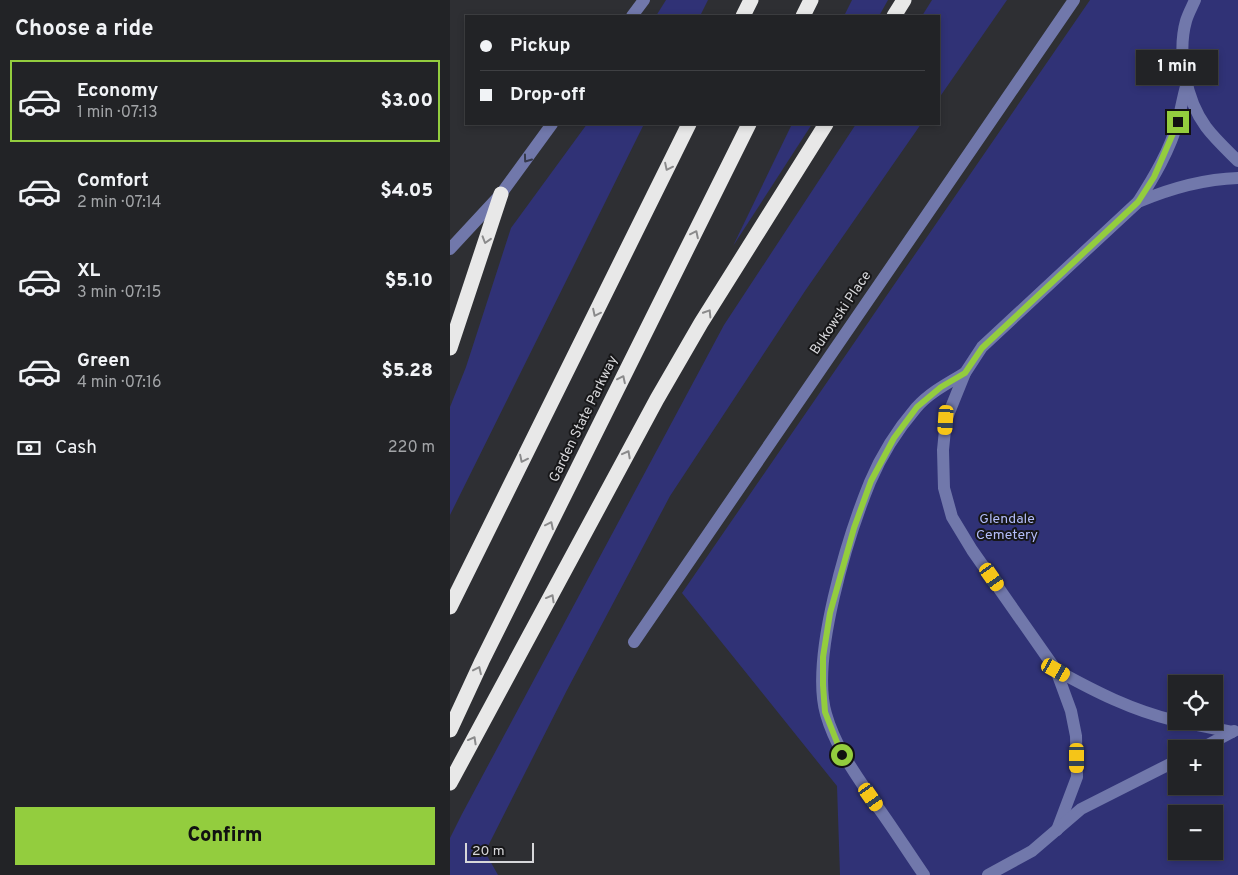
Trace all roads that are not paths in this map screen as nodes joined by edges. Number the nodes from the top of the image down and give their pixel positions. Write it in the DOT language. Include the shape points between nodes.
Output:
graph roads {
  1 [pos="644,0"];
  2 [pos="751,0"];
  3 [pos="811,0"];
  4 [pos="904,0"];
  5 [pos="1074,0"];
  6 [pos="1195,0"];
  7 [pos="633,15"];
  8 [pos="744,15"];
  9 [pos="804,15"];
  10 [pos="895,15"];
  11 [pos="1187,82"];
  12 [pos="551,125"];
  13 [pos="690,125"];
  14 [pos="749,125"];
  15 [pos="825,125"];
  16 [pos="1238,161"];
  17 [pos="1238,178"];
  18 [pos="501,194"];
  19 [pos="1138,202"];
  20 [pos="450,249"];
  21 [pos="450,348"];
  22 [pos="965,373"];
  23 [pos="450,607"];
  24 [pos="634,642"];
  25 [pos="1056,670"];
  26 [pos="1168,719"];
  27 [pos="450,730"];
  28 [pos="1235,730"];
  29 [pos="1217,740"];
  30 [pos="1168,764"];
  31 [pos="450,783"];
  32 [pos="1057,830"];
  33 [pos="924,875"];
  34 [pos="988,875"];
  1 -- 7 [label="street"];
  2 -- 8 [label="highway"];
  3 -- 9 [label="highway"];
  4 -- 10 [label="highway"];
  5 -- 24 [label="street, Bukowski Place"];
  6 -- 11 [label="street" via="1186,20 1182,45"];
  11 -- 16 [label="street" via="1205,127"];
  11 -- 19 [label="street" via="1169,145"];
  12 -- 18 [label="street, one-way"];
  13 -- 23 [label="highway, one-way"];
  27 -- 14 [label="highway, Garden State Parkway, one-way"];
  31 -- 15 [label="highway, one-way" via="657,398"];
  17 -- 19 [label="street" via="1188,185"];
  18 -- 20 [label="street"];
  18 -- 21 [label="highway, one-way"];
  19 -- 22 [label="street" via="982,348"];
  22 -- 25 [label="street" via="946,420 944,488 952,517"];
  22 -- 33 [label="street" via="917,407 894,438 871,481 830,613 823,657 825,712 842,755"];
  25 -- 26 [label="street" via="1120,704"];
  25 -- 32 [label="street" via="1071,711 1077,758 1077,777"];
  28 -- 29 [label="street"];
  30 -- 32 [label="street" via="1081,809"];
  32 -- 34 [label="street" via="1032,851"];
}
